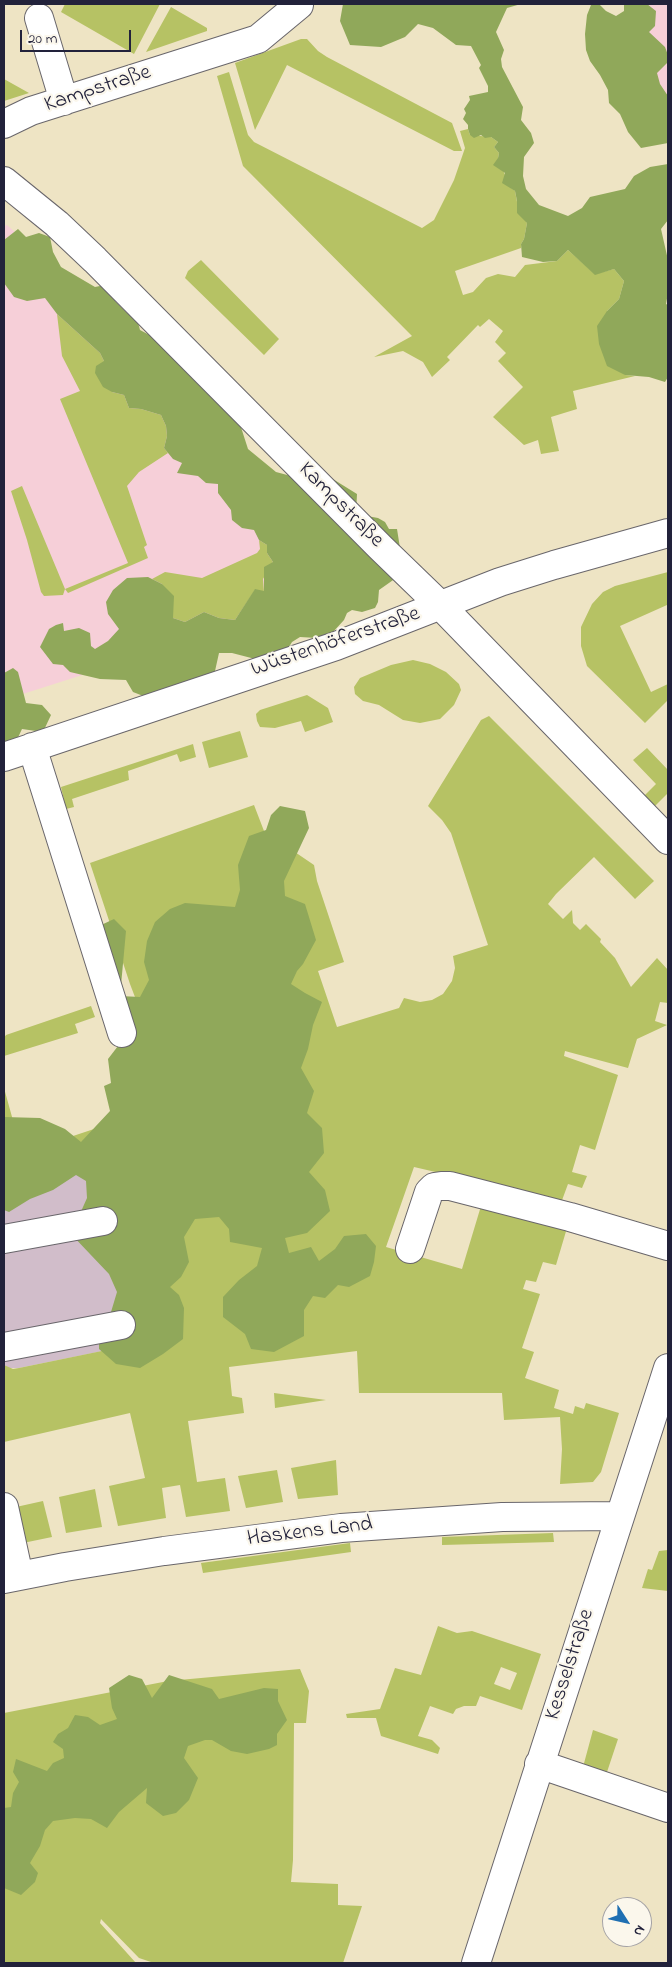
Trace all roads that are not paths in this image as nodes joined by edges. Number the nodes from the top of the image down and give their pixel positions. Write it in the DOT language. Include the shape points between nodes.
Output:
graph roads {
  1 [pos="299,6"];
  2 [pos="39,18"];
  3 [pos="64,101"];
  4 [pos="4,124"];
  5 [pos="6,188"];
  6 [pos="668,533"];
  7 [pos="441,606"];
  8 [pos="32,747"];
  9 [pos="4,757"];
  10 [pos="668,840"];
  11 [pos="122,1033"];
  12 [pos="103,1221"];
  13 [pos="4,1239"];
  14 [pos="668,1246"];
  15 [pos="410,1249"];
  16 [pos="121,1325"];
  17 [pos="4,1347"];
  18 [pos="668,1368"];
  19 [pos="4,1507"];
  20 [pos="620,1516"];
  21 [pos="11,1578"];
  22 [pos="539,1764"];
  23 [pos="668,1808"];
  24 [pos="476,1963"];
  1 -- 3 [label="street, Kampstraße" via="258,39"];
  2 -- 3 [label="street"];
  3 -- 4 [label="street, Kampstraße"];
  5 -- 7 [label="street, Kampstraße" via="57,224 95,260"];
  6 -- 7 [label="street, Wüstenhöferstraße" via="500,582"];
  7 -- 8 [label="street, Wüstenhöferstraße" via="336,646"];
  7 -- 10 [label="street, Kampstraße"];
  8 -- 9 [label="street, Wüstenhöferstraße"];
  8 -- 11 [label="street"];
  12 -- 13 [label="street"];
  14 -- 15 [label="street" via="570,1217 441,1186 429,1192"];
  16 -- 17 [label="street"];
  18 -- 20 [label="street, Kesselstraße"];
  19 -- 21 [label="street"];
  20 -- 21 [label="street, Haskens Land" via="502,1517 341,1528 164,1551"];
  20 -- 22 [label="street, Kesselstraße"];
  22 -- 23 [label="street"];
  22 -- 24 [label="street, Kesselstraße"];
}
